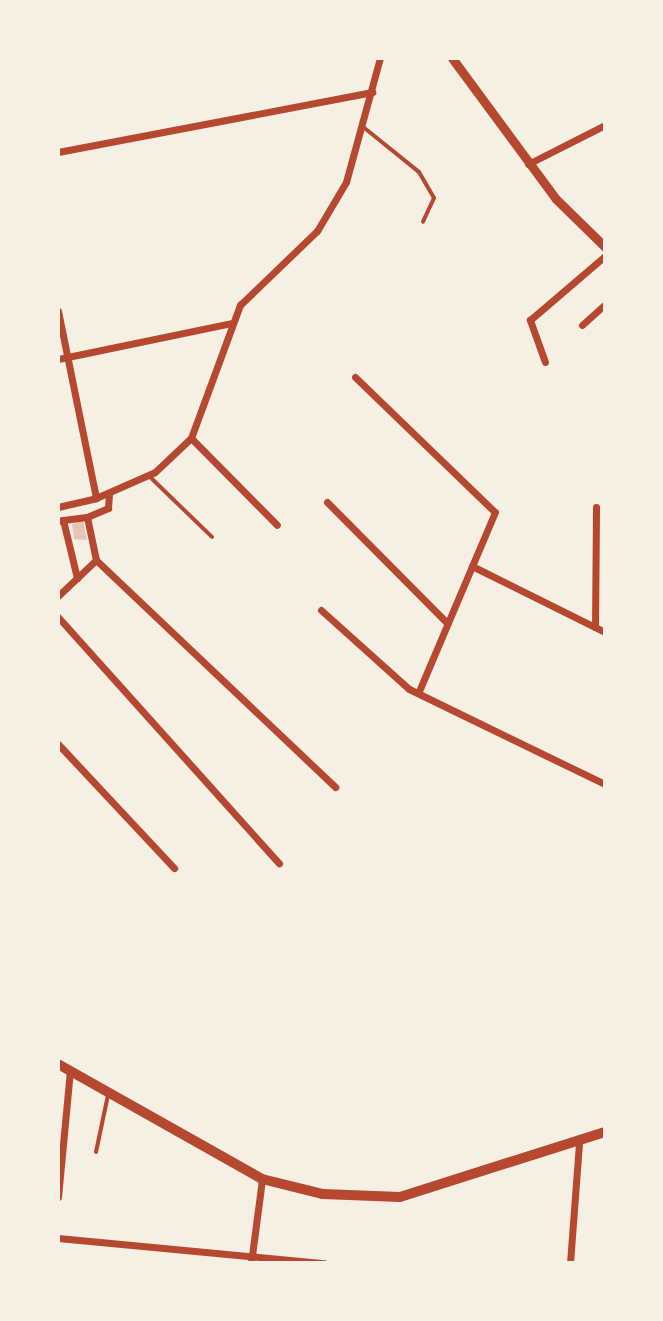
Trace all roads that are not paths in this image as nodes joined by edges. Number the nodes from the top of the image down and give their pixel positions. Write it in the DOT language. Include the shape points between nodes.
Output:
graph roads {
  1 [pos="380,58"];
  2 [pos="452,58"];
  3 [pos="372,92"];
  4 [pos="605,125"];
  5 [pos="362,126"];
  6 [pos="58,152"];
  7 [pos="528,164"];
  8 [pos="423,222"];
  9 [pos="605,247"];
  10 [pos="605,256"];
  11 [pos="605,304"];
  12 [pos="58,311"];
  13 [pos="232,323"];
  14 [pos="582,325"];
  15 [pos="62,358"];
  16 [pos="545,362"];
  17 [pos="355,377"];
  18 [pos="191,438"];
  19 [pos="148,475"];
  20 [pos="109,493"];
  21 [pos="96,498"];
  22 [pos="327,502"];
  23 [pos="58,507"];
  24 [pos="596,507"];
  25 [pos="87,517"];
  26 [pos="61,520"];
  27 [pos="277,525"];
  28 [pos="212,537"];
  29 [pos="96,560"];
  30 [pos="472,566"];
  31 [pos="77,578"];
  32 [pos="58,596"];
  33 [pos="321,610"];
  34 [pos="58,617"];
  35 [pos="445,621"];
  36 [pos="595,627"];
  37 [pos="605,632"];
  38 [pos="419,691"];
  39 [pos="58,744"];
  40 [pos="605,784"];
  41 [pos="335,787"];
  42 [pos="279,863"];
  43 [pos="174,868"];
  44 [pos="58,1064"];
  45 [pos="70,1070"];
  46 [pos="109,1089"];
  47 [pos="605,1132"];
  48 [pos="579,1143"];
  49 [pos="96,1152"];
  50 [pos="262,1179"];
  51 [pos="58,1197"];
  52 [pos="58,1238"];
  53 [pos="251,1260"];
  54 [pos="324,1263"];
  55 [pos="570,1263"];
  1 -- 3 [label="street"];
  2 -- 7 [label="street"];
  3 -- 5 [label="street"];
  3 -- 6 [label="street"];
  4 -- 7 [label="street"];
  5 -- 8 [label="lane" via="419,172 434,198"];
  5 -- 13 [label="street" via="332,209 317,231 240,305"];
  7 -- 9 [label="street"];
  10 -- 16 [label="street" via="530,320"];
  11 -- 14 [label="street"];
  12 -- 15 [label="street"];
  13 -- 15 [label="street"];
  13 -- 18 [label="street"];
  15 -- 21 [label="street"];
  17 -- 30 [label="street" via="495,512"];
  18 -- 19 [label="street"];
  18 -- 27 [label="street"];
  19 -- 20 [label="street"];
  19 -- 28 [label="lane"];
  20 -- 21 [label="street"];
  20 -- 25 [label="street" via="108,508"];
  21 -- 23 [label="street"];
  22 -- 35 [label="street"];
  24 -- 36 [label="street"];
  25 -- 26 [label="street"];
  25 -- 29 [label="street"];
  26 -- 31 [label="street"];
  29 -- 31 [label="street"];
  29 -- 41 [label="street"];
  30 -- 35 [label="street"];
  30 -- 36 [label="street"];
  31 -- 32 [label="street"];
  33 -- 38 [label="street" via="409,689"];
  34 -- 42 [label="street"];
  35 -- 38 [label="street"];
  36 -- 37 [label="street"];
  38 -- 40 [label="street"];
  39 -- 43 [label="street"];
  44 -- 45 [label="main road"];
  45 -- 46 [label="main road"];
  45 -- 51 [label="street"];
  46 -- 49 [label="lane"];
  46 -- 50 [label="main road"];
  47 -- 48 [label="main road"];
  48 -- 50 [label="main road" via="400,1197 323,1194"];
  48 -- 55 [label="street"];
  50 -- 53 [label="street"];
  52 -- 53 [label="street"];
  53 -- 54 [label="street"];
}
